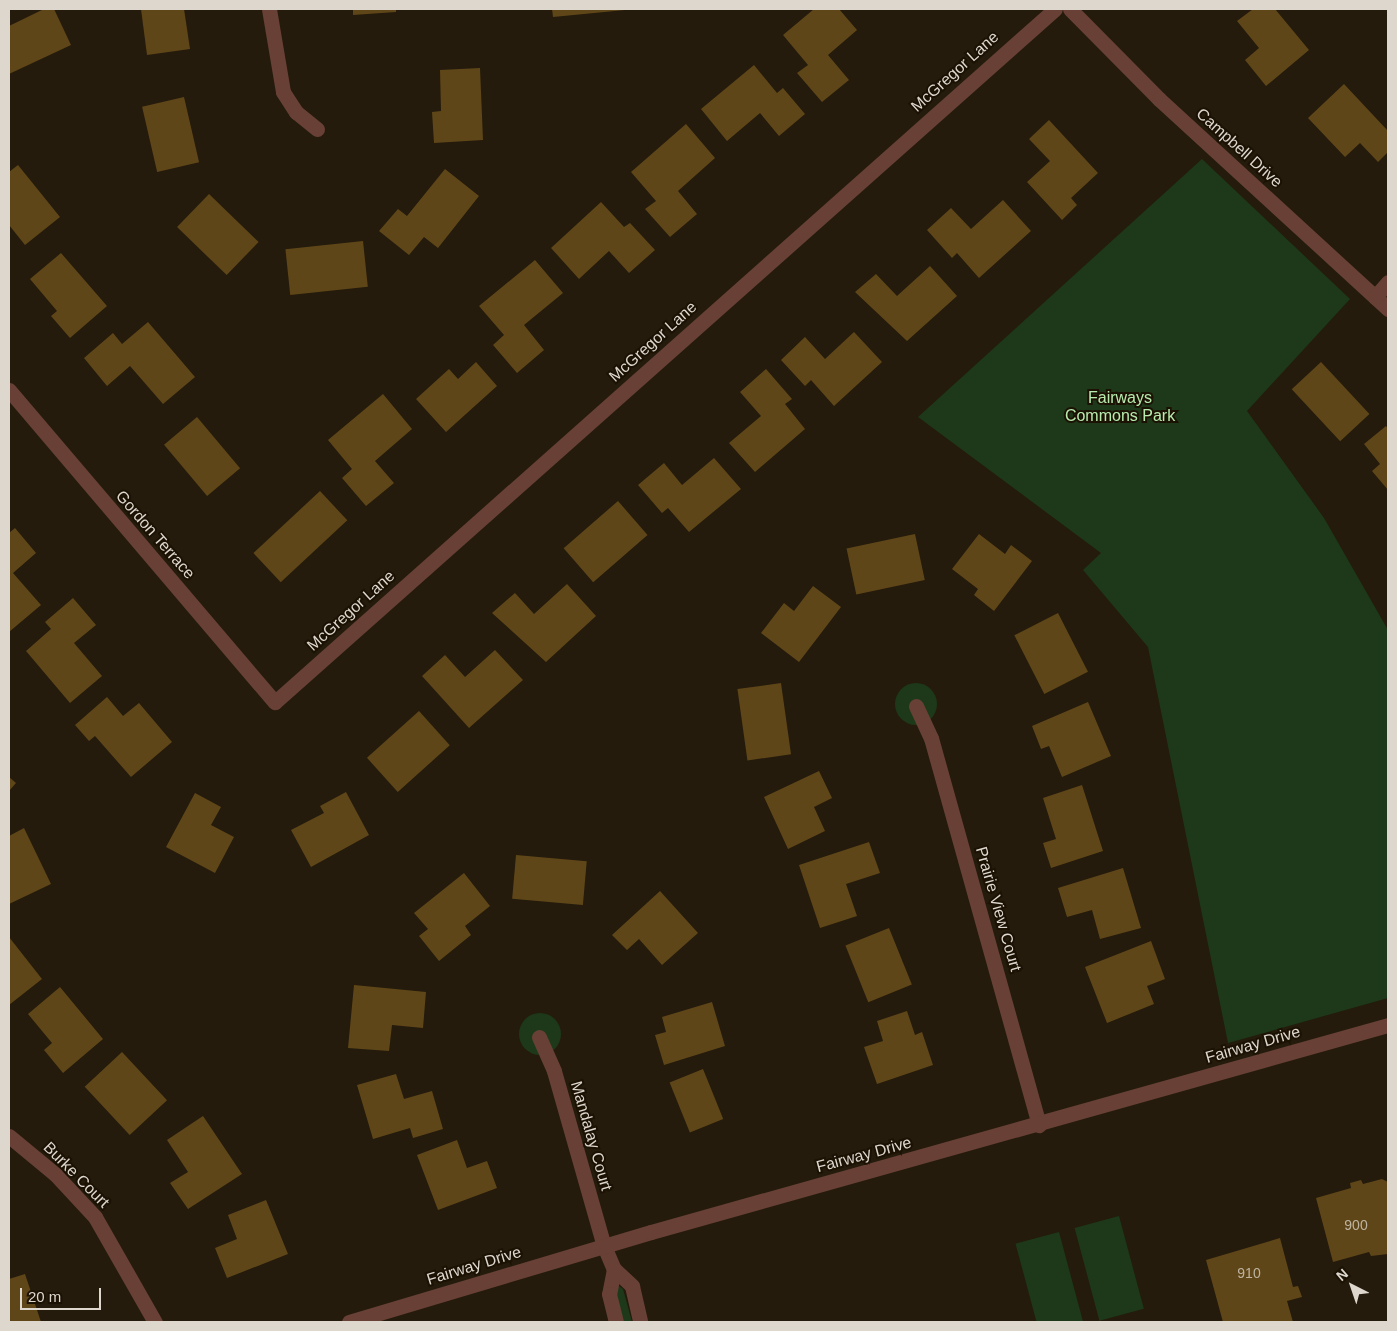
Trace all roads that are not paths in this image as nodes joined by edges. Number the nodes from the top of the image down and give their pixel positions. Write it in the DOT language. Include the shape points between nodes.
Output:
graph roads {
  1 [pos="269,9"];
  2 [pos="1055,9"];
  3 [pos="1070,9"];
  4 [pos="317,129"];
  5 [pos="1388,282"];
  6 [pos="1375,297"];
  7 [pos="1388,310"];
  8 [pos="9,390"];
  9 [pos="275,702"];
  10 [pos="916,706"];
  11 [pos="1388,1025"];
  12 [pos="540,1037"];
  13 [pos="1039,1125"];
  14 [pos="9,1136"];
  15 [pos="604,1246"];
  16 [pos="614,1269"];
  17 [pos="155,1322"];
  18 [pos="349,1322"];
  19 [pos="616,1322"];
  20 [pos="640,1322"];
  1 -- 4 [label="street" via="283,92 296,112"];
  2 -- 9 [label="street, McGregor Lane"];
  3 -- 6 [label="street, Campbell Drive" via="1159,99"];
  5 -- 6 [label="street"];
  6 -- 7 [label="street, Campbell Drive"];
  8 -- 9 [label="street, Gordon Terrace"];
  10 -- 13 [label="street, Prairie View Court" via="931,738"];
  11 -- 13 [label="street, Fairway Drive"];
  12 -- 15 [label="street, Mandalay Court" via="554,1071"];
  13 -- 15 [label="street, Fairway Drive"];
  14 -- 17 [label="street, Burke Court" via="55,1174 95,1217"];
  15 -- 16 [label="street, Mandalay Court"];
  15 -- 18 [label="street, Fairway Drive"];
  16 -- 19 [label="street" via="609,1294"];
  16 -- 20 [label="street" via="632,1286"];
}
